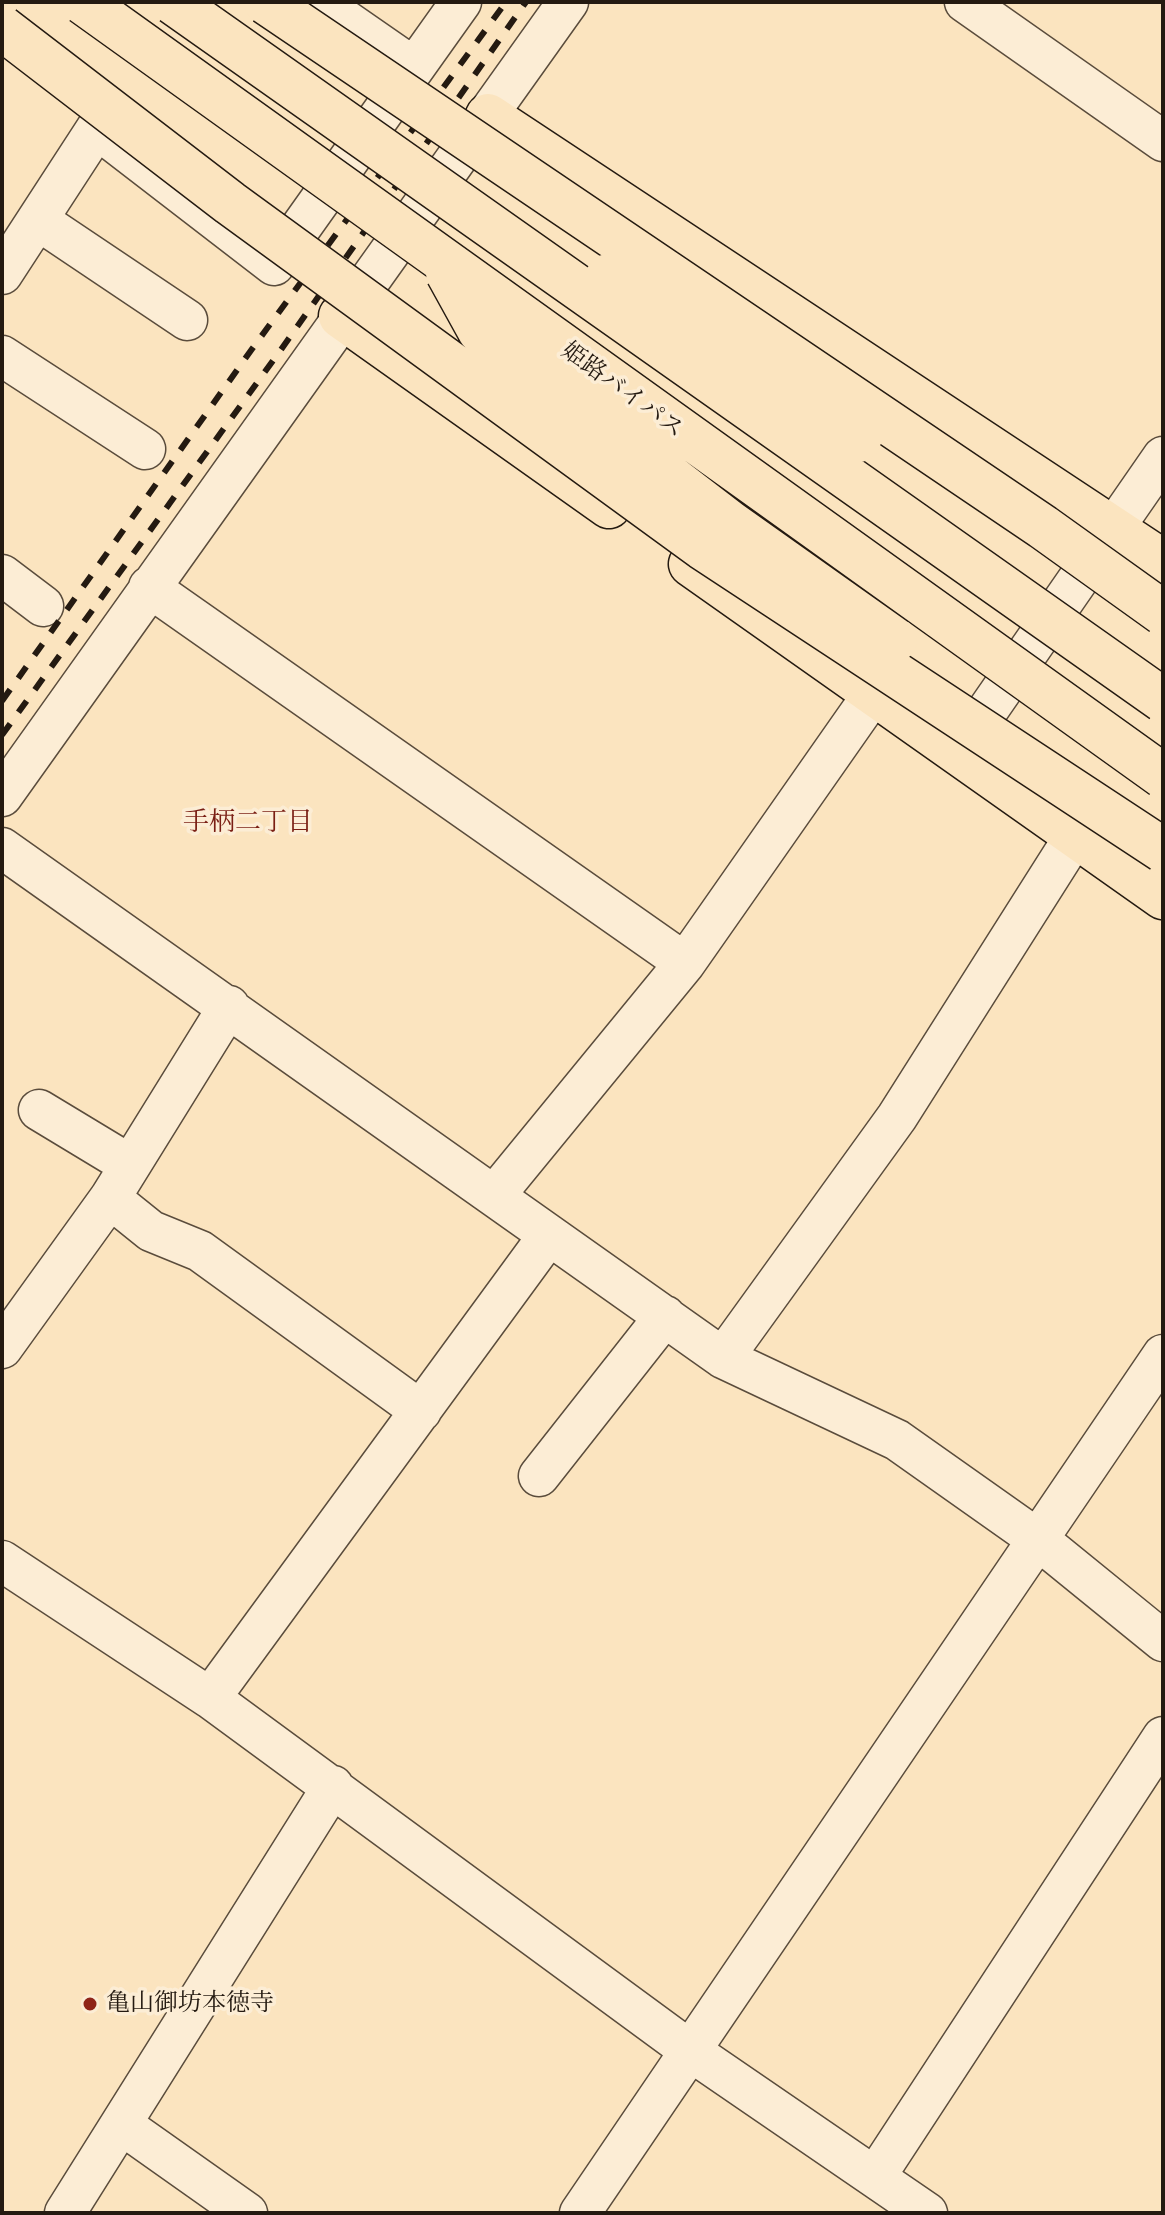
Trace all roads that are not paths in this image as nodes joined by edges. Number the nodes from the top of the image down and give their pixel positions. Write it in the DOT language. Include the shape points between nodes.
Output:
graph roads {
  1 [pos="83,2"];
  2 [pos="173,2"];
  3 [pos="266,2"];
  4 [pos="319,2"];
  5 [pos="461,2"];
  6 [pos="568,2"];
  7 [pos="965,2"];
  8 [pos="2,28"];
  9 [pos="2,55"];
  10 [pos="414,68"];
  11 [pos="488,116"];
  12 [pos="97,128"];
  13 [pos="1163,141"];
  14 [pos="452,202"];
  15 [pos="38,220"];
  16 [pos="440,259"];
  17 [pos="2,274"];
  18 [pos="341,316"];
  19 [pos="187,320"];
  20 [pos="2,356"];
  21 [pos="145,449"];
  22 [pos="1163,457"];
  23 [pos="1114,528"];
  24 [pos="1163,562"];
  25 [pos="2,575"];
  26 [pos="149,587"];
  27 [pos="43,606"];
  28 [pos="1163,613"];
  29 [pos="1163,643"];
  30 [pos="874,693"];
  31 [pos="1163,700"];
  32 [pos="958,753"];
  33 [pos="1163,776"];
  34 [pos="2,796"];
  35 [pos="1075,836"];
  36 [pos="1155,845"];
  37 [pos="2,848"];
  38 [pos="1163,897"];
  39 [pos="685,963"];
  40 [pos="229,1006"];
  41 [pos="39,1110"];
  42 [pos="120,1182"];
  43 [pos="494,1196"];
  44 [pos="549,1235"];
  45 [pos="665,1316"];
  46 [pos="2,1348"];
  47 [pos="1163,1355"];
  48 [pos="723,1358"];
  49 [pos="421,1411"];
  50 [pos="539,1476"];
  51 [pos="1040,1541"];
  52 [pos="2,1561"];
  53 [pos="1163,1641"];
  54 [pos="210,1698"];
  55 [pos="1163,1737"];
  56 [pos="333,1786"];
  57 [pos="692,2052"];
  58 [pos="121,2124"];
  59 [pos="875,2177"];
  60 [pos="65,2213"];
  61 [pos="247,2213"];
  62 [pos="580,2213"];
  63 [pos="927,2213"];
  1 -- 16 [label="highway, 姫路バイパス, bridge"];
  2 -- 14 [label="highway, bridge"];
  3 -- 28 [label="highway, bridge"];
  4 -- 10 [label="street"];
  5 -- 10 [label="street"];
  6 -- 11 [label="street"];
  7 -- 13 [label="street"];
  8 -- 36 [label="highway, bridge" via="230,203 702,547"];
  9 -- 12 [label="street"];
  10 -- 12 [label="street" via="274,265"];
  11 -- 18 [label="street"];
  11 -- 23 [label="highway"];
  12 -- 15 [label="street"];
  14 -- 29 [label="highway, bridge" via="535,229"];
  14 -- 31 [label="highway, bridge"];
  15 -- 17 [label="street"];
  15 -- 19 [label="street"];
  16 -- 33 [label="highway, 姫路バイパス, bridge"];
  16 -- 36 [label="highway, bridge" via="480,331 730,523 998,713"];
  18 -- 26 [label="street"];
  18 -- 30 [label="highway"];
  20 -- 21 [label="street"];
  22 -- 23 [label="street"];
  23 -- 24 [label="highway"];
  23 -- 32 [label="street"];
  25 -- 27 [label="street"];
  26 -- 34 [label="street"];
  26 -- 39 [label="street"];
  30 -- 32 [label="highway"];
  30 -- 39 [label="street"];
  32 -- 35 [label="highway"];
  35 -- 38 [label="highway"];
  35 -- 48 [label="street" via="897,1117"];
  37 -- 40 [label="street"];
  39 -- 43 [label="street"];
  40 -- 42 [label="street"];
  40 -- 43 [label="street"];
  41 -- 42 [label="street"];
  42 -- 46 [label="street"];
  42 -- 49 [label="street" via="151,1231 200,1251"];
  43 -- 44 [label="street"];
  44 -- 45 [label="street"];
  44 -- 49 [label="street"];
  45 -- 48 [label="street"];
  45 -- 50 [label="street"];
  47 -- 51 [label="street"];
  48 -- 51 [label="street" via="897,1440"];
  49 -- 54 [label="street"];
  51 -- 53 [label="street"];
  51 -- 57 [label="street"];
  52 -- 54 [label="street"];
  54 -- 56 [label="street"];
  55 -- 59 [label="street"];
  56 -- 57 [label="street"];
  56 -- 58 [label="street"];
  57 -- 59 [label="street"];
  57 -- 62 [label="street"];
  58 -- 60 [label="street"];
  58 -- 61 [label="street"];
  59 -- 63 [label="street"];
}
